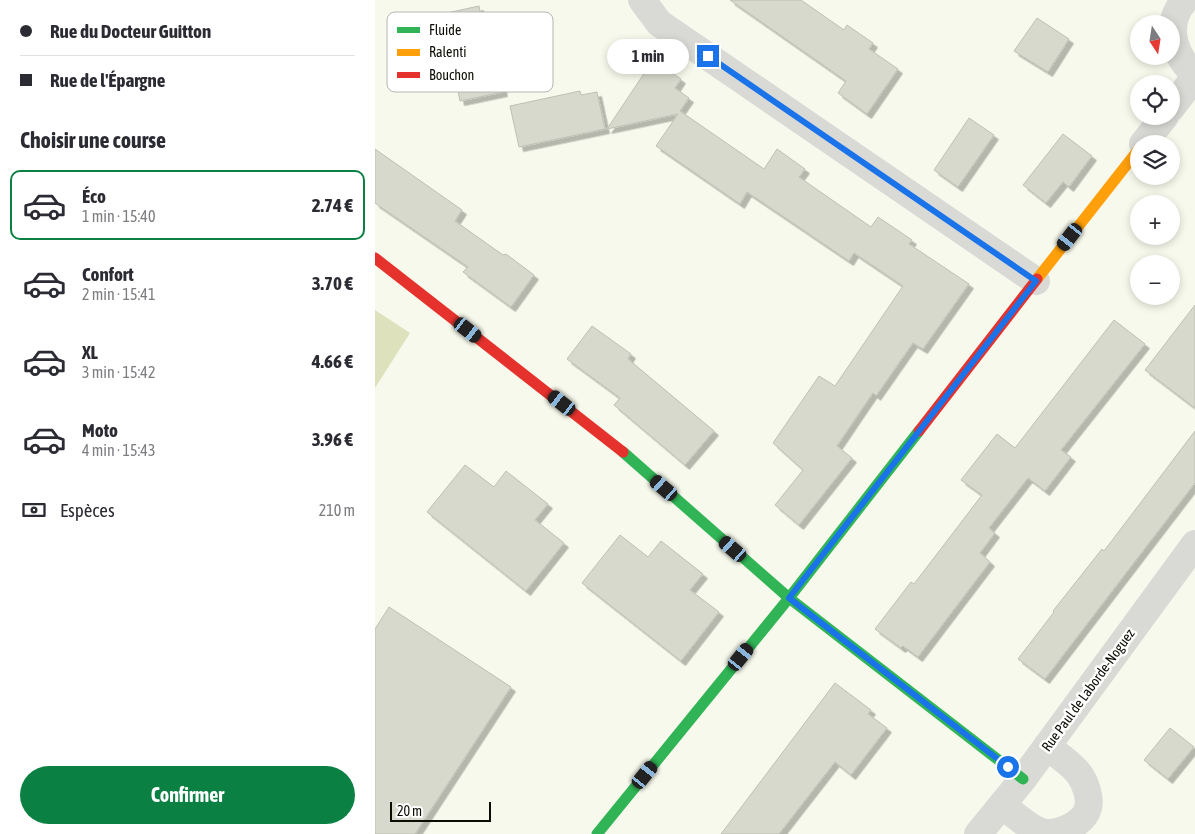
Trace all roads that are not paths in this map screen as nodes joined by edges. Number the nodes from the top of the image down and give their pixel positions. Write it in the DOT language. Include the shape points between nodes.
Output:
graph roads {
  1 [pos="642,0"];
  2 [pos="1182,1"];
  3 [pos="1195,76"];
  4 [pos="1180,96"];
  5 [pos="1158,125"];
  6 [pos="1150,135"];
  7 [pos="1130,161"];
  8 [pos="375,258"];
  9 [pos="1036,281"];
  10 [pos="1195,544"];
  11 [pos="789,598"];
  12 [pos="1047,746"];
  13 [pos="1023,779"];
  14 [pos="1002,805"];
  15 [pos="1088,828"];
  16 [pos="597,834"];
  17 [pos="978,834"];
  1 -- 9 [label="street" via="659,23"];
  2 -- 3 [label="street" via="1175,17 1173,34 1176,50"];
  3 -- 4 [label="street"];
  5 -- 6 [label="street"];
  7 -- 9 [label="street"];
  8 -- 11 [label="street" via="608,439"];
  9 -- 11 [label="street"];
  10 -- 12 [label="street, Rue Paul de Laborde-Noguez"];
  11 -- 13 [label="street"];
  11 -- 16 [label="street"];
  12 -- 13 [label="street, Rue Paul de Laborde-Noguez"];
  12 -- 15 [label="street" via="1079,774 1087,791"];
  13 -- 14 [label="street, Rue Paul de Laborde-Noguez"];
  14 -- 15 [label="street" via="1031,827 1046,833"];
  14 -- 17 [label="street, Rue Paul de Laborde-Noguez"];
}
